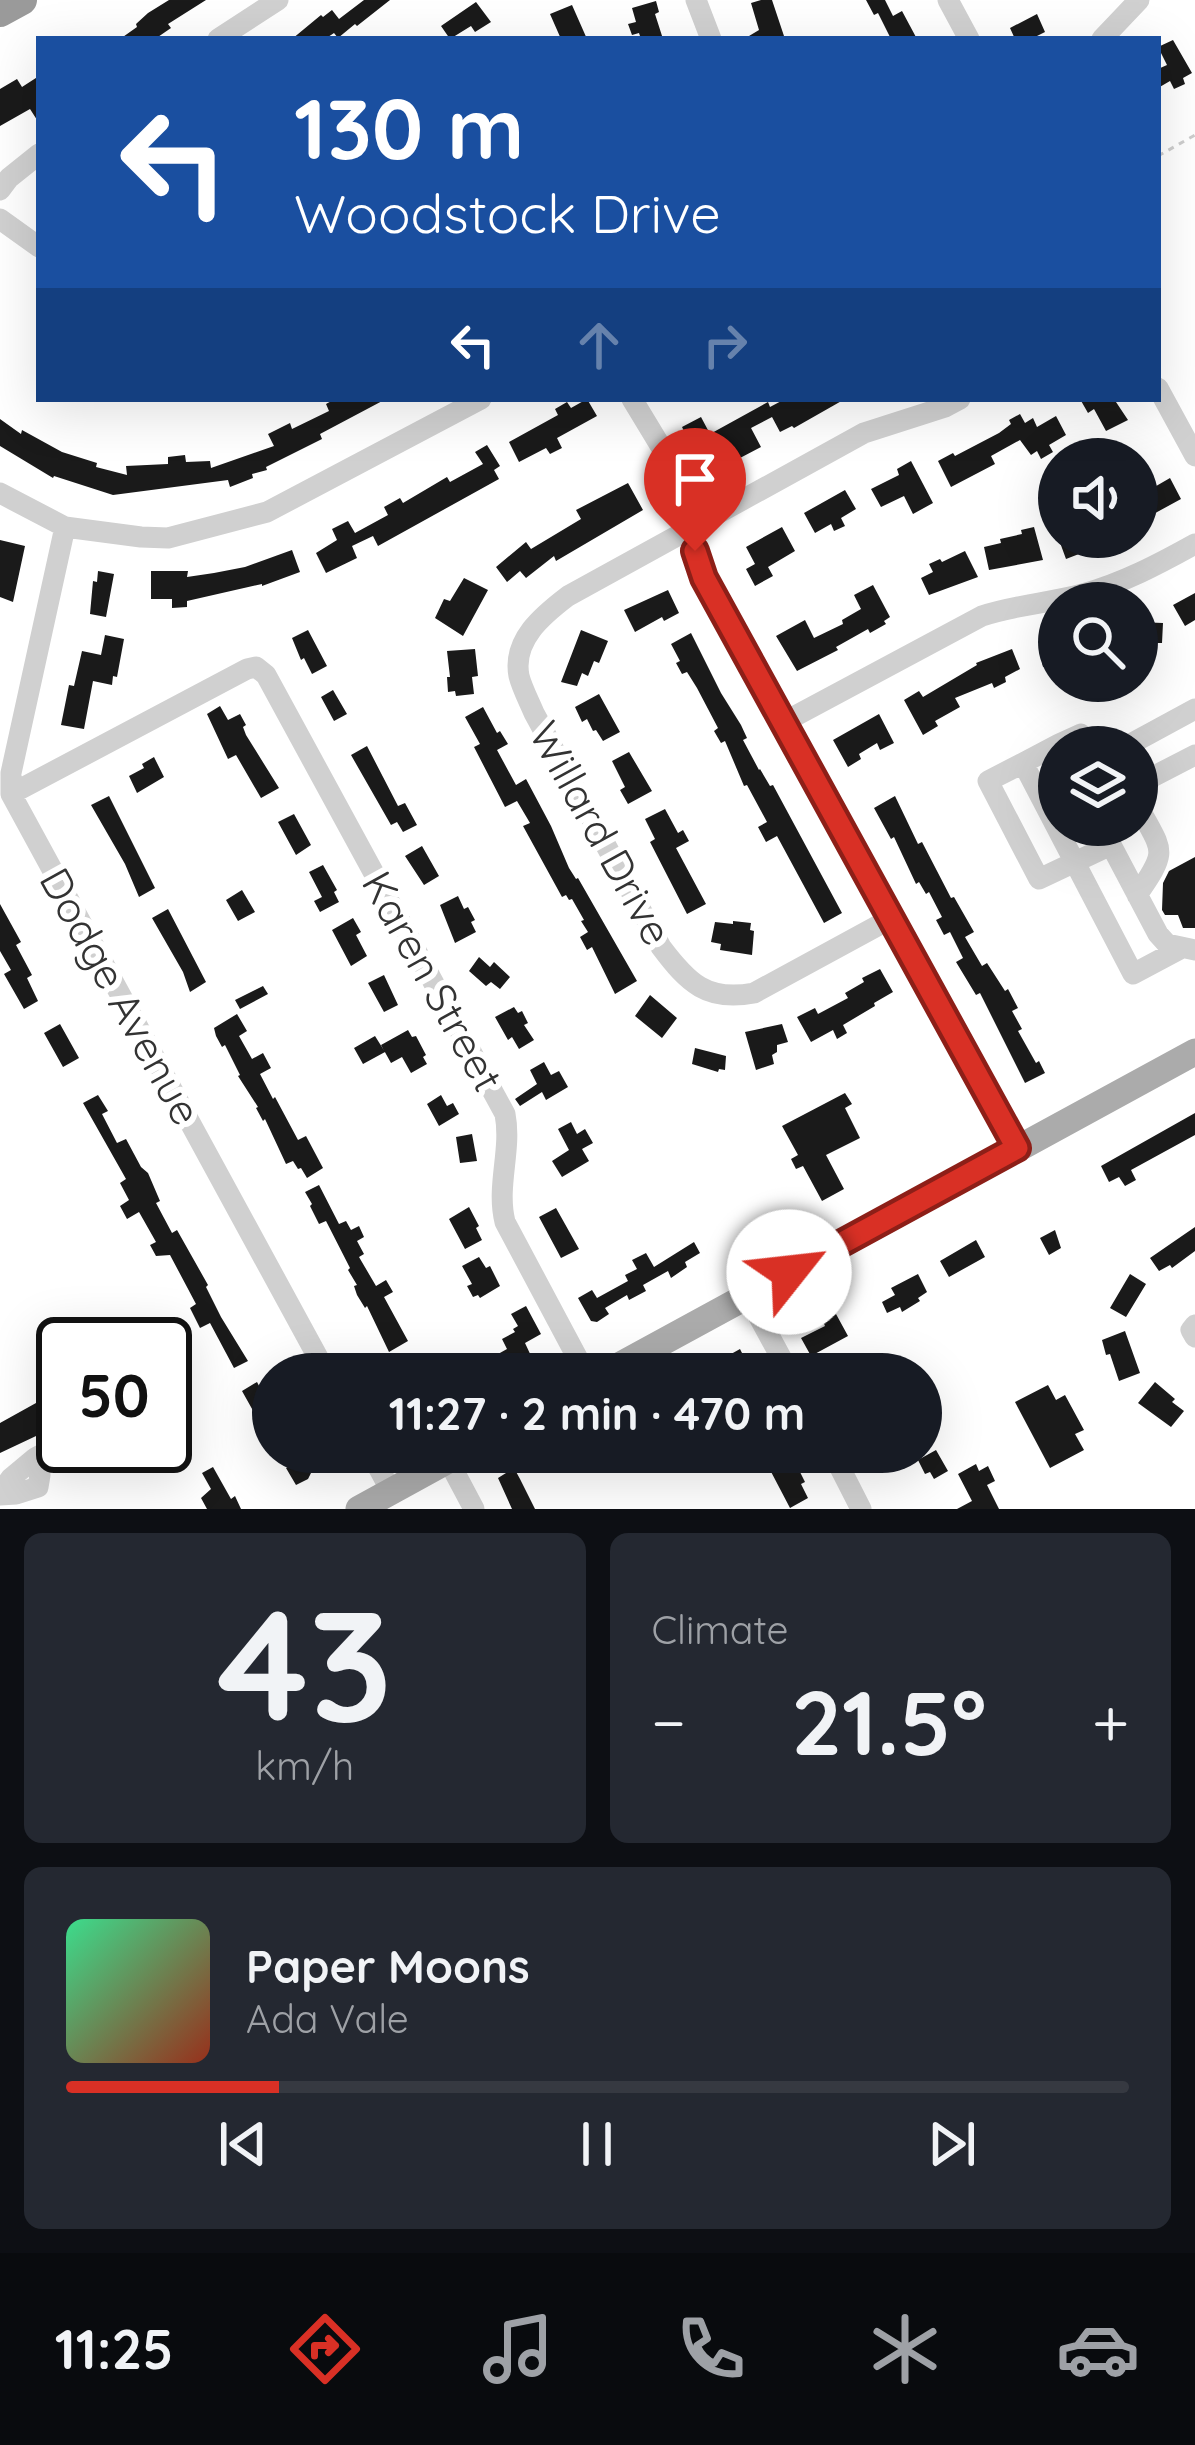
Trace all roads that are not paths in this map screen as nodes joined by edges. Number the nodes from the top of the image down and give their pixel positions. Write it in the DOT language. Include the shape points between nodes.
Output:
graph roads {
  1 [pos="22,0"];
  2 [pos="278,0"];
  3 [pos="696,0"];
  4 [pos="948,0"];
  5 [pos="1139,0"];
  6 [pos="0,12"];
  7 [pos="223,36"];
  8 [pos="710,36"];
  9 [pos="967,36"];
  10 [pos="1105,36"];
  11 [pos="36,156"];
  12 [pos="0,190"];
  13 [pos="0,219"];
  14 [pos="36,245"];
  15 [pos="1161,394"];
  16 [pos="475,402"];
  17 [pos="634,402"];
  18 [pos="954,402"];
  19 [pos="1195,457"];
  20 [pos="0,493"];
  21 [pos="64,527"];
  22 [pos="694,529"];
  23 [pos="1195,544"];
  24 [pos="1195,710"];
  25 [pos="784,722"];
  26 [pos="1158,730"];
  27 [pos="1195,755"];
  28 [pos="1038,756"];
  29 [pos="1023,763"];
  30 [pos="1158,774"];
  31 [pos="1038,790"];
  32 [pos="11,794"];
  33 [pos="1038,836"];
  34 [pos="1158,844"];
  35 [pos="1021,845"];
  36 [pos="1068,846"];
  37 [pos="1094,846"];
  38 [pos="1112,846"];
  39 [pos="1076,863"];
  40 [pos="1137,895"];
  41 [pos="890,919"];
  42 [pos="1188,950"];
  43 [pos="1195,1052"];
  44 [pos="1017,1148"];
  45 [pos="747,1295"];
  46 [pos="316,1353"];
  47 [pos="575,1353"];
  48 [pos="642,1353"];
  49 [pos="779,1353"];
  50 [pos="39,1473"];
  51 [pos="381,1473"];
  52 [pos="424,1473"];
  53 [pos="462,1473"];
  54 [pos="843,1473"];
  55 [pos="391,1491"];
  56 [pos="0,1494"];
  57 [pos="359,1509"];
  58 [pos="474,1509"];
  59 [pos="861,1509"];
  1 -- 6 [label="highway"];
  2 -- 7 [label="street"];
  3 -- 8 [label="street"];
  4 -- 9 [label="street"];
  5 -- 10 [label="street"];
  11 -- 12 [label="street"];
  13 -- 14 [label="street"];
  15 -- 19 [label="street"];
  16 -- 21 [label="street" via="267,512 168,538"];
  17 -- 22 [label="street" via="678,475"];
  18 -- 22 [label="street" via="864,434"];
  20 -- 21 [label="street"];
  21 -- 32 [label="street"];
  22 -- 25 [label="street" via="704,578"];
  22 -- 41 [label="street, Willard Drive" via="546,612 520,651 533,713 662,947 697,986 734,997 754,993"];
  23 -- 25 [label="street" via="1108,586 982,616"];
  24 -- 26 [label="street"];
  25 -- 41 [label="street"];
  27 -- 30 [label="street"];
  28 -- 29 [label="street"];
  29 -- 31 [label="street"];
  29 -- 35 [label="street" via="988,782"];
  32 -- 46 [label="street, Dodge Avenue"];
  32 -- 47 [label="street, Karen Street" via="256,667 266,675 505,1114 505,1222"];
  33 -- 35 [label="street"];
  34 -- 40 [label="street" via="1160,857"];
  35 -- 39 [label="street" via="1039,879"];
  36 -- 39 [label="street"];
  37 -- 39 [label="street"];
  38 -- 40 [label="street"];
  39 -- 42 [label="street" via="1133,974"];
  40 -- 42 [label="street" via="1167,944"];
  41 -- 44 [label="street"];
  43 -- 44 [label="main road"];
  44 -- 45 [label="main road"];
  45 -- 48 [label="main road"];
  45 -- 49 [label="street"];
  50 -- 56 [label="street" via="38,1486"];
  51 -- 55 [label="street"];
  52 -- 55 [label="main road"];
  53 -- 58 [label="street"];
  54 -- 59 [label="street"];
  55 -- 57 [label="main road"];
}
